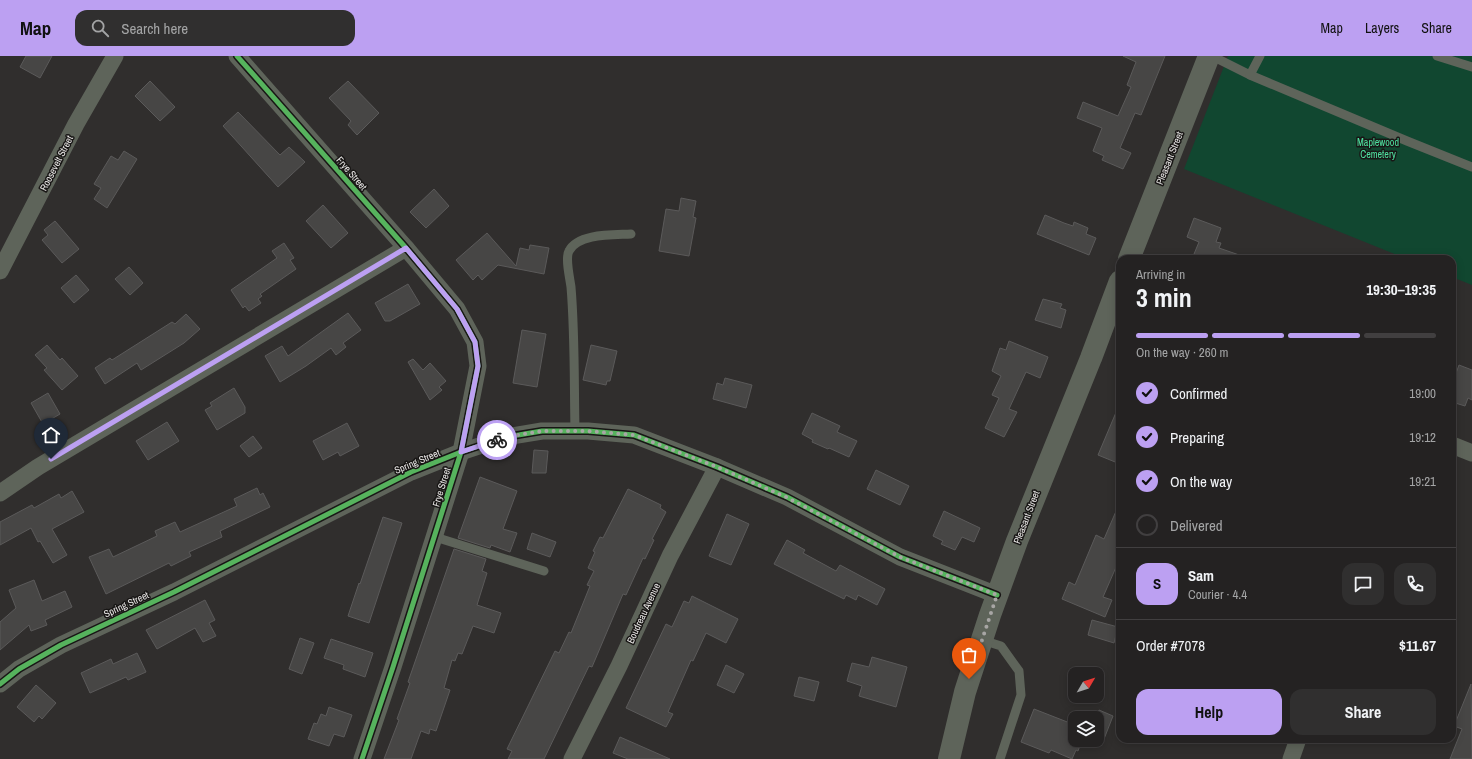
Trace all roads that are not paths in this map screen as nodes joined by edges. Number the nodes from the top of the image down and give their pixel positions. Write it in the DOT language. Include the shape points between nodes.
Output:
graph roads {
  1 [pos="115,56"];
  2 [pos="237,56"];
  3 [pos="1211,56"];
  4 [pos="1260,56"];
  5 [pos="1437,56"];
  6 [pos="1472,67"];
  7 [pos="1250,75"];
  8 [pos="1471,163"];
  9 [pos="631,234"];
  10 [pos="406,248"];
  11 [pos="1131,255"];
  12 [pos="0,271"];
  13 [pos="1116,302"];
  14 [pos="1114,313"];
  15 [pos="575,431"];
  16 [pos="1456,447"];
  17 [pos="461,452"];
  18 [pos="1472,453"];
  19 [pos="717,467"];
  20 [pos="0,493"];
  21 [pos="434,537"];
  22 [pos="544,571"];
  23 [pos="997,595"];
  24 [pos="981,640"];
  25 [pos="0,684"];
  26 [pos="1297,743"];
  27 [pos="362,759"];
  28 [pos="572,759"];
  29 [pos="949,759"];
  30 [pos="1000,759"];
  31 [pos="1291,759"];
  1 -- 12 [label="street, Roosevelt Street" via="76,124"];
  2 -- 10 [label="street, Frye Street"];
  3 -- 7 [label="lane"];
  3 -- 11 [label="street, Pleasant Street"];
  4 -- 7 [label="lane"];
  5 -- 6 [label="lane"];
  7 -- 8 [label="lane" via="1407,141"];
  9 -- 15 [label="lane" via="581,240 569,251"];
  10 -- 17 [label="street, Frye Street" via="457,309 475,342 478,366"];
  10 -- 20 [label="street" via="38,467"];
  13 -- 14 [label="street, Pleasant Street"];
  14 -- 23 [label="street, Pleasant Street" via="1091,358"];
  15 -- 17 [label="street, Spring Street" via="542,431 506,437"];
  15 -- 19 [label="street, Spring Street" via="634,435"];
  16 -- 18 [label="street"];
  17 -- 21 [label="street, Frye Street"];
  17 -- 25 [label="street, Spring Street" via="411,472 174,592 61,645 19,669"];
  19 -- 23 [label="street, Spring Street" via="786,497 900,557"];
  19 -- 28 [label="street, Boudreau Avenue" via="670,556"];
  21 -- 22 [label="lane"];
  21 -- 27 [label="street, Frye Street"];
  23 -- 24 [label="street, Pleasant Street"];
  24 -- 29 [label="street, Pleasant Street"];
  24 -- 30 [label="lane" via="1001,646 1019,671 1021,695"];
  26 -- 31 [label="street"];
}
